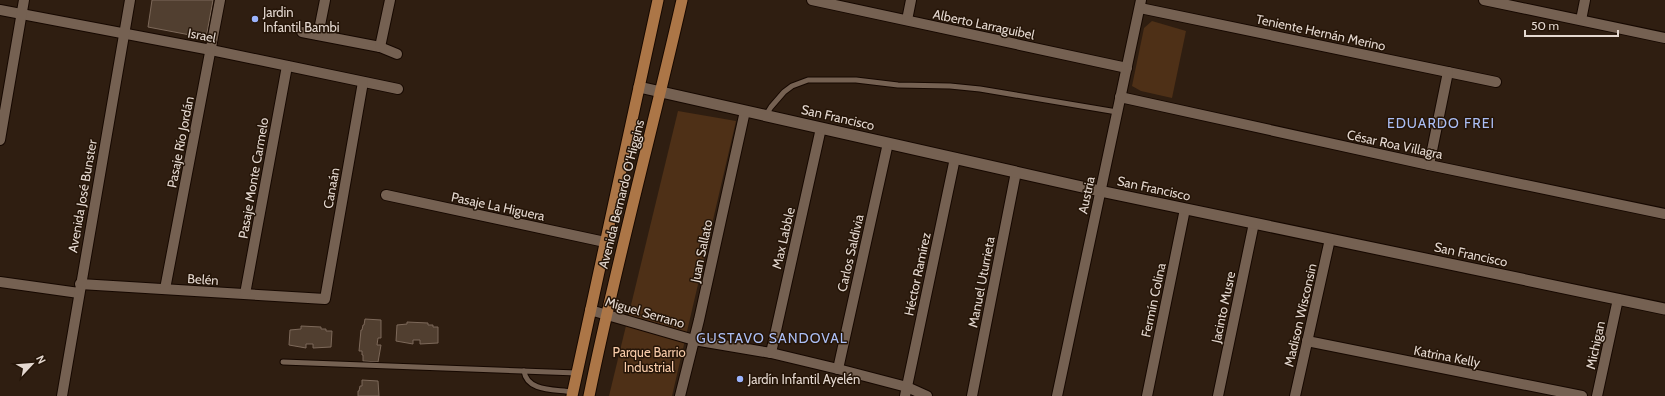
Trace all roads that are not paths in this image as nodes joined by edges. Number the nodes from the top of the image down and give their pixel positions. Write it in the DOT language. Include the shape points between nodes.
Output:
graph roads {
  1 [pos="24,0"];
  2 [pos="130,0"];
  3 [pos="220,0"];
  4 [pos="325,0"];
  5 [pos="390,0"];
  6 [pos="658,0"];
  7 [pos="682,0"];
  8 [pos="812,0"];
  9 [pos="912,0"];
  10 [pos="1484,0"];
  11 [pos="1586,0"];
  12 [pos="1499,2"];
  13 [pos="1140,4"];
  14 [pos="0,10"];
  15 [pos="22,14"];
  16 [pos="907,20"];
  17 [pos="1581,20"];
  18 [pos="302,32"];
  19 [pos="124,33"];
  20 [pos="318,35"];
  21 [pos="1665,38"];
  22 [pos="380,47"];
  23 [pos="212,50"];
  24 [pos="397,54"];
  25 [pos="287,66"];
  26 [pos="1126,68"];
  27 [pos="1448,72"];
  28 [pos="363,82"];
  29 [pos="1496,82"];
  30 [pos="639,87"];
  31 [pos="398,89"];
  32 [pos="661,91"];
  33 [pos="1120,97"];
  34 [pos="745,111"];
  35 [pos="1117,112"];
  36 [pos="766,115"];
  37 [pos="821,128"];
  38 [pos="0,140"];
  39 [pos="888,143"];
  40 [pos="955,158"];
  41 [pos="1429,165"];
  42 [pos="1016,172"];
  43 [pos="1100,191"];
  44 [pos="386,195"];
  45 [pos="1185,209"];
  46 [pos="1665,214"];
  47 [pos="1254,223"];
  48 [pos="1330,239"];
  49 [pos="605,242"];
  50 [pos="0,282"];
  51 [pos="79,288"];
  52 [pos="165,289"];
  53 [pos="245,294"];
  54 [pos="325,299"];
  55 [pos="1618,299"];
  56 [pos="1665,308"];
  57 [pos="590,310"];
  58 [pos="606,315"];
  59 [pos="694,340"];
  60 [pos="1307,341"];
  61 [pos="770,353"];
  62 [pos="283,362"];
  63 [pos="838,369"];
  64 [pos="524,371"];
  65 [pos="577,373"];
  66 [pos="906,392"];
  67 [pos="572,394"];
  68 [pos="62,396"];
  69 [pos="589,396"];
  70 [pos="680,396"];
  71 [pos="927,396"];
  72 [pos="972,396"];
  73 [pos="1056,396"];
  74 [pos="1147,396"];
  75 [pos="1218,396"];
  76 [pos="1295,396"];
  77 [pos="1582,396"];
  78 [pos="1598,396"];
  1 -- 15 [label="street"];
  2 -- 19 [label="street, Avenida José Bunster"];
  3 -- 23 [label="street, Pasaje Río Jordán"];
  4 -- 20 [label="street"];
  5 -- 22 [label="street"];
  6 -- 30 [label="main road, Avenida Bernardo O'Higgins"];
  7 -- 32 [label="main road, Avenida Bernardo O'Higgins"];
  8 -- 16 [label="street, Alberto Larraguibel"];
  9 -- 16 [label="street"];
  10 -- 12 [label="street"];
  11 -- 17 [label="street"];
  12 -- 17 [label="street"];
  13 -- 26 [label="street, Austria"];
  13 -- 27 [label="street, Teniente Hernán Merino"];
  14 -- 15 [label="street, Israel"];
  15 -- 19 [label="street, Israel"];
  15 -- 38 [label="street"];
  16 -- 26 [label="street, Alberto Larraguibel"];
  17 -- 21 [label="street"];
  18 -- 20 [label="street"];
  19 -- 23 [label="street, Israel"];
  19 -- 51 [label="street, Avenida José Bunster"];
  20 -- 22 [label="street"];
  22 -- 24 [label="street"];
  23 -- 25 [label="street, Israel"];
  23 -- 52 [label="street, Pasaje Río Jordán"];
  25 -- 28 [label="street, Israel"];
  25 -- 53 [label="street, Pasaje Monte Carmelo"];
  26 -- 33 [label="street, Austria"];
  27 -- 29 [label="street, Teniente Hernán Merino"];
  27 -- 41 [label="street"];
  28 -- 31 [label="street, Israel"];
  28 -- 54 [label="street, Canaán"];
  30 -- 32 [label="street, San Francisco"];
  30 -- 49 [label="main road, Avenida Bernardo O'Higgins"];
  32 -- 34 [label="street, San Francisco"];
  32 -- 58 [label="main road, Avenida Bernardo O'Higgins"];
  33 -- 35 [label="street, Austria"];
  33 -- 41 [label="street, César Roa Villagra"];
  34 -- 36 [label="street, San Francisco"];
  34 -- 59 [label="street, Juan Sallato"];
  35 -- 36 [label="lane" via="980,89 856,80 808,80 784,92"];
  35 -- 43 [label="street, Austria"];
  36 -- 37 [label="street, San Francisco"];
  37 -- 39 [label="street, San Francisco"];
  37 -- 61 [label="street, Max Labble"];
  39 -- 40 [label="street, San Francisco"];
  39 -- 63 [label="street, Carlos Saldivia"];
  40 -- 42 [label="street, San Francisco"];
  40 -- 66 [label="street, Héctor Ramírez"];
  41 -- 46 [label="street, César Roa Villagra"];
  42 -- 43 [label="street, San Francisco"];
  42 -- 72 [label="street, Manuel Uturrieta"];
  43 -- 45 [label="street, San Francisco"];
  43 -- 73 [label="street, Austria"];
  44 -- 49 [label="street, Pasaje La Higuera"];
  45 -- 47 [label="street, San Francisco"];
  45 -- 74 [label="street, Fermín Colina"];
  47 -- 48 [label="street, San Francisco"];
  47 -- 75 [label="street, Jacinto Musre"];
  48 -- 55 [label="street, San Francisco"];
  48 -- 60 [label="street, Madison Wisconsin"];
  49 -- 57 [label="main road, Avenida Bernardo O'Higgins"];
  50 -- 51 [label="street, Belén"];
  51 -- 52 [label="street, Belén"];
  51 -- 68 [label="street, Avenida José Bunster"];
  52 -- 53 [label="street, Belén"];
  53 -- 54 [label="street, Belén"];
  55 -- 56 [label="street, San Francisco"];
  55 -- 78 [label="street, Michigan"];
  57 -- 58 [label="street, Miguel Serrano"];
  57 -- 65 [label="main road, Avenida Bernardo O'Higgins"];
  58 -- 59 [label="street, Miguel Serrano"];
  58 -- 69 [label="main road, Avenida Bernardo O'Higgins"];
  59 -- 61 [label="street, Miguel Serrano"];
  59 -- 70 [label="street, Juan Sallato"];
  60 -- 76 [label="street, Madison Wisconsin"];
  60 -- 77 [label="street, Katrina Kelly"];
  61 -- 63 [label="street, Miguel Serrano"];
  62 -- 64 [label="lane"];
  63 -- 66 [label="street, Miguel Serrano"];
  64 -- 65 [label="lane"];
  64 -- 67 [label="lane" via="526,380 534,386"];
  65 -- 67 [label="main road, Avenida Bernardo O'Higgins"];
  66 -- 71 [label="street, Miguel Serrano"];
}
